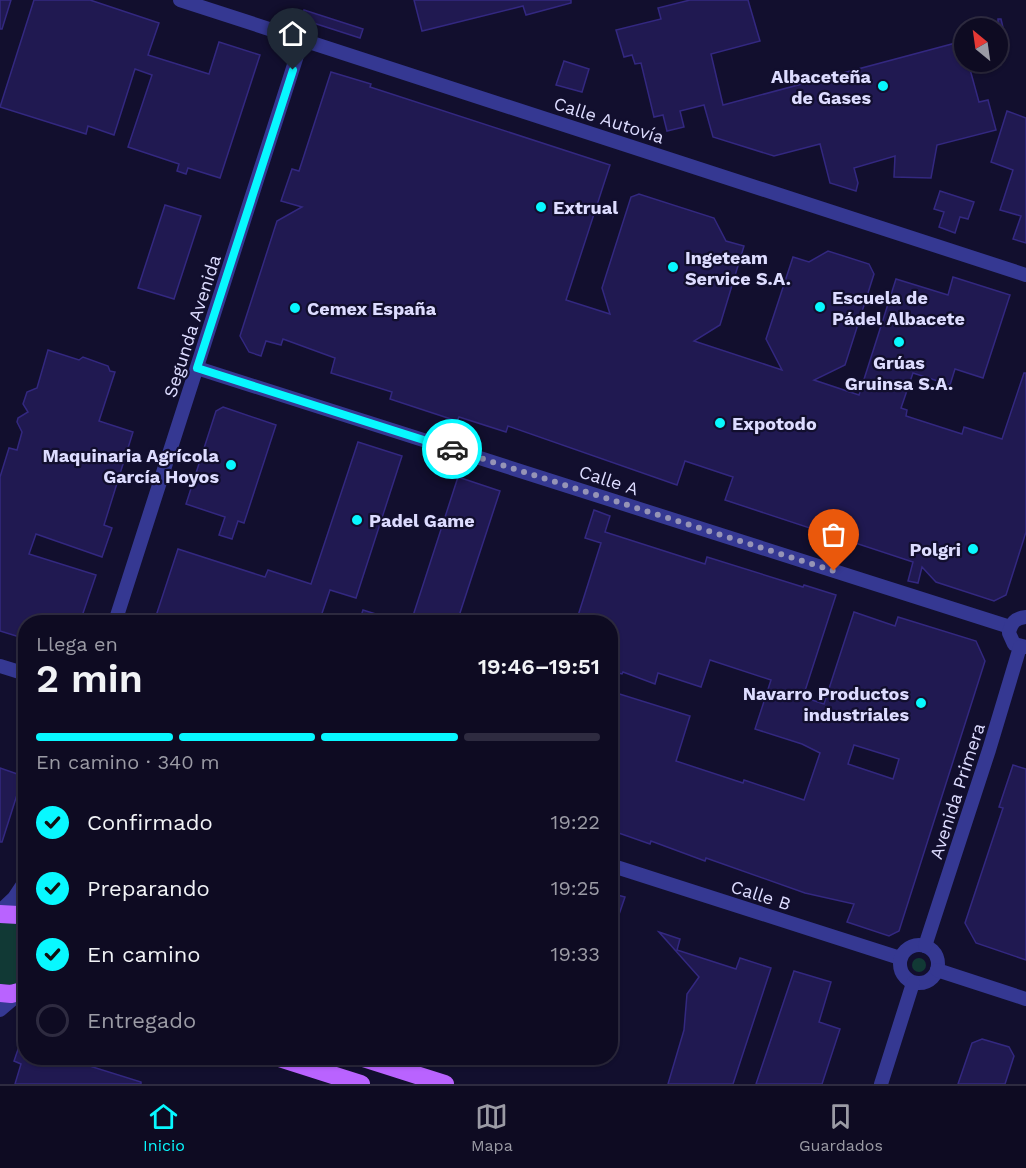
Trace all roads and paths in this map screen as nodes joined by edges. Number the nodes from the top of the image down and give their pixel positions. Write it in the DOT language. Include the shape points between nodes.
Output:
graph roads {
  1 [pos="180,0"];
  2 [pos="302,40"];
  3 [pos="1026,275"];
  4 [pos="197,368"];
  5 [pos="117,615"];
  6 [pos="1026,617"];
  7 [pos="1010,627"];
  8 [pos="1023,647"];
  9 [pos="0,666"];
  10 [pos="18,672"];
  11 [pos="618,868"];
  12 [pos="18,892"];
  13 [pos="0,912"];
  14 [pos="18,915"];
  15 [pos="926,946"];
  16 [pos="900,958"];
  17 [pos="937,970"];
  18 [pos="913,983"];
  19 [pos="18,991"];
  20 [pos="0,993"];
  21 [pos="18,995"];
  22 [pos="1026,999"];
  23 [pos="0,1010"];
  24 [pos="301,1065"];
  25 [pos="385,1065"];
  26 [pos="361,1084"];
  27 [pos="445,1084"];
  28 [pos="881,1084"];
  1 -- 2 [label="street, Calle Autovía"];
  2 -- 3 [label="street, Calle Autovía"];
  2 -- 4 [label="street, Segunda Avenida"];
  4 -- 5 [label="street, Segunda Avenida"];
  4 -- 7 [label="street, Calle A"];
  6 -- 7 [label="street" via="1016,619"];
  7 -- 8 [label="street" via="1010,639"];
  8 -- 15 [label="street, Avenida Primera"];
  9 -- 10 [label="street"];
  11 -- 16 [label="street, Calle B"];
  12 -- 13 [label="street"];
  13 -- 14 [label="main road"];
  15 -- 16 [label="street" via="909,947"];
  15 -- 17 [label="street" via="936,956"];
  16 -- 18 [label="street" via="902,974"];
  17 -- 18 [label="street" via="930,980"];
  17 -- 22 [label="street"];
  18 -- 28 [label="street"];
  19 -- 20 [label="main road"];
  21 -- 23 [label="street"];
  24 -- 26 [label="main road"];
  25 -- 27 [label="main road"];
}
